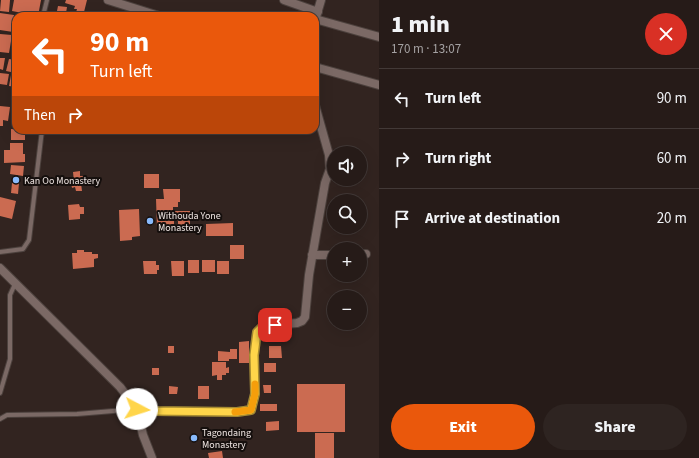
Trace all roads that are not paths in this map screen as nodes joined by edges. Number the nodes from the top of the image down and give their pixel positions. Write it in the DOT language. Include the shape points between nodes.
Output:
graph roads {
  1 [pos="47,0"];
  2 [pos="108,0"];
  3 [pos="284,0"];
  4 [pos="322,0"];
  5 [pos="44,12"];
  6 [pos="146,12"];
  7 [pos="307,12"];
  8 [pos="318,12"];
  9 [pos="319,18"];
  10 [pos="379,36"];
  11 [pos="319,68"];
  12 [pos="379,85"];
  13 [pos="319,119"];
  14 [pos="42,134"];
  15 [pos="0,252"];
  16 [pos="312,255"];
  17 [pos="327,255"];
  18 [pos="0,268"];
  19 [pos="15,284"];
  20 [pos="0,393"];
  21 [pos="137,409"];
  22 [pos="0,419"];
  23 [pos="152,458"];
  1 -- 5 [label="lane"];
  2 -- 6 [label="street"];
  3 -- 7 [label="street"];
  4 -- 8 [label="street"];
  9 -- 10 [label="street"];
  11 -- 12 [label="street"];
  13 -- 16 [label="street" via="329,155 330,169 325,183"];
  14 -- 15 [label="lane" via="29,240 23,249"];
  16 -- 17 [label="street"];
  16 -- 21 [label="street" via="305,317 297,323 263,326 257,332 255,394 251,410 237,412"];
  18 -- 19 [label="street"];
  19 -- 20 [label="lane" via="10,295 10,359"];
  19 -- 21 [label="street" via="120,387"];
  21 -- 22 [label="lane" via="77,414 7,415"];
  21 -- 23 [label="street"];
}
